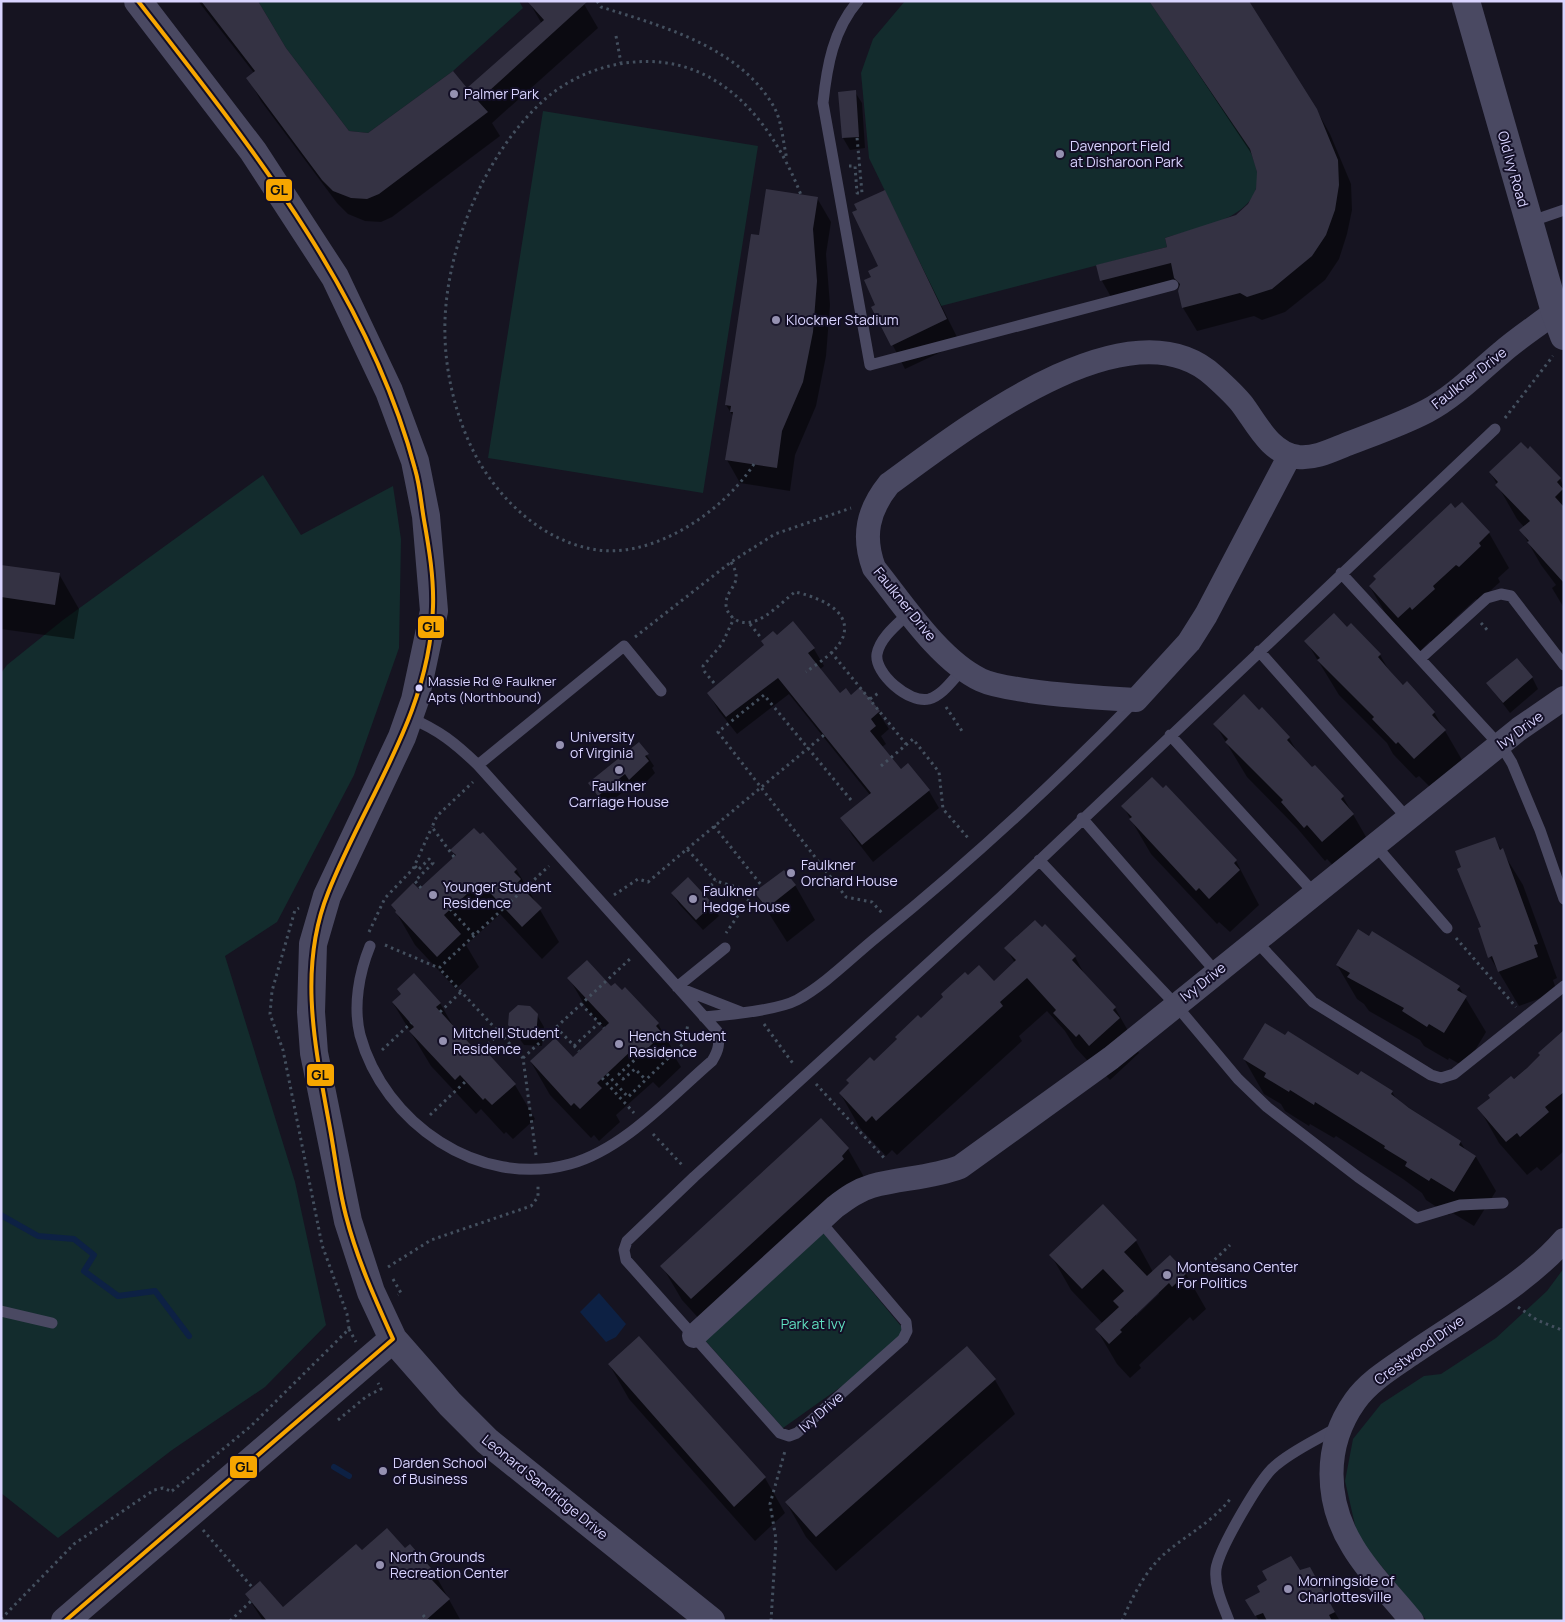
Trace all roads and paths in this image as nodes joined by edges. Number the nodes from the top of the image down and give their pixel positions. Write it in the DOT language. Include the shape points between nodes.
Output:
graph roads {
  1 [pos="138,1"];
  2 [pos="597,1"];
  3 [pos="858,1"];
  4 [pos="1466,1"];
  5 [pos="616,36"];
  6 [pos="621,63"];
  7 [pos="857,137"];
  8 [pos="788,162"];
  9 [pos="834,168"];
  10 [pos="801,194"];
  11 [pos="1564,210"];
  12 [pos="1529,222"];
  13 [pos="1174,285"];
  14 [pos="1559,332"];
  15 [pos="1495,429"];
  16 [pos="1290,455"];
  17 [pos="754,464"];
  18 [pos="877,498"];
  19 [pos="731,562"];
  20 [pos="1341,573"];
  21 [pos="910,612"];
  22 [pos="734,618"];
  23 [pos="750,623"];
  24 [pos="762,639"];
  25 [pos="624,646"];
  26 [pos="831,652"];
  27 [pos="1259,652"];
  28 [pos="1421,658"];
  29 [pos="1564,665"];
  30 [pos="963,669"];
  31 [pos="806,672"];
  32 [pos="714,683"];
  33 [pos="661,691"];
  34 [pos="1564,698"];
  35 [pos="1136,700"];
  36 [pos="948,710"];
  37 [pos="410,718"];
  38 [pos="962,731"];
  39 [pos="824,735"];
  40 [pos="1170,735"];
  41 [pos="906,744"];
  42 [pos="1499,745"];
  43 [pos="808,748"];
  44 [pos="881,766"];
  45 [pos="481,768"];
  46 [pos="760,787"];
  47 [pos="850,800"];
  48 [pos="1082,818"];
  49 [pos="1408,819"];
  50 [pos="714,826"];
  51 [pos="432,827"];
  52 [pos="1376,846"];
  53 [pos="687,849"];
  54 [pos="978,849"];
  55 [pos="454,857"];
  56 [pos="558,857"];
  57 [pos="1039,860"];
  58 [pos="415,866"];
  59 [pos="716,881"];
  60 [pos="762,886"];
  61 [pos="421,888"];
  62 [pos="706,890"];
  63 [pos="1315,894"];
  64 [pos="327,896"];
  65 [pos="1564,899"];
  66 [pos="601,904"];
  67 [pos="450,909"];
  68 [pos="892,924"];
  69 [pos="1447,928"];
  70 [pos="474,935"];
  71 [pos="369,941"];
  72 [pos="1256,941"];
  73 [pos="642,948"];
  74 [pos="725,948"];
  75 [pos="439,968"];
  76 [pos="1216,972"];
  77 [pos="1564,986"];
  78 [pos="677,987"];
  79 [pos="462,992"];
  80 [pos="581,1004"];
  81 [pos="1175,1004"];
  82 [pos="440,1012"];
  83 [pos="742,1013"];
  84 [pos="704,1017"];
  85 [pos="1525,1017"];
  86 [pos="688,1018"];
  87 [pos="411,1023"];
  88 [pos="599,1023"];
  89 [pos="556,1027"];
  90 [pos="604,1028"];
  91 [pos="500,1032"];
  92 [pos="574,1046"];
  93 [pos="579,1051"];
  94 [pos="478,1053"];
  95 [pos="639,1056"];
  96 [pos="523,1058"];
  97 [pos="370,1061"];
  98 [pos="606,1074"];
  99 [pos="806,1075"];
  100 [pos="646,1080"];
  101 [pos="466,1081"];
  102 [pos="418,1125"];
  103 [pos="537,1169"];
  104 [pos="907,1180"];
  105 [pos="1503,1203"];
  106 [pos="820,1221"];
  107 [pos="1564,1240"];
  108 [pos="1230,1245"];
  109 [pos="1210,1264"];
  110 [pos="1499,1294"];
  111 [pos="378,1306"];
  112 [pos="1,1311"];
  113 [pos="348,1321"];
  114 [pos="52,1323"];
  115 [pos="1564,1331"];
  116 [pos="694,1336"];
  117 [pos="393,1339"];
  118 [pos="1341,1425"];
  119 [pos="789,1436"];
  120 [pos="172,1491"];
  121 [pos="1234,1494"];
  122 [pos="178,1498"];
  123 [pos="200,1527"];
  124 [pos="252,1587"];
  125 [pos="251,1601"];
  126 [pos="423,1615"];
  127 [pos="1,1619"];
  128 [pos="65,1621"];
  129 [pos="230,1621"];
  130 [pos="428,1621"];
  131 [pos="711,1621"];
  132 [pos="771,1621"];
  133 [pos="1122,1621"];
  134 [pos="1229,1621"];
  135 [pos="1412,1621"];
  1 -- 37 [label="street, Leonard Sandridge Drive" via="253,152 321,254 354,314 396,408 415,462 426,516 434,611"];
  2 -- 8 [label="path" via="601,7 693,40 726,58 758,83 775,108"];
  3 -- 9 [label="lane" via="837,34 827,71 823,103"];
  4 -- 12 [label="street, Old Ivy Road"];
  5 -- 6 [label="path"];
  6 -- 8 [label="path" via="660,61 689,66 712,77 764,124"];
  6 -- 17 [label="path" via="569,82 544,99 496,157 464,226 449,277 444,336 464,436 502,494 535,524 561,540 604,552 632,549 690,526 741,485"];
  7 -- 9 [label="path" via="862,193 857,193 855,166"];
  8 -- 10 [label="path"];
  9 -- 13 [label="lane" via="870,365"];
  11 -- 12 [label="lane"];
  12 -- 14 [label="street, Old Ivy Road"];
  14 -- 15 [label="path"];
  14 -- 16 [label="street, Faulkner Drive" via="1502,352 1458,390 1395,426 1313,457"];
  15 -- 20 [label="lane"];
  16 -- 18 [label="street, Faulkner Drive" via="1267,439 1241,403 1212,374 1193,362 1150,352 1128,354 1079,368 1003,403 889,484"];
  16 -- 35 [label="street" via="1206,615 1189,642"];
  18 -- 19 [label="path" via="775,534"];
  18 -- 21 [label="street, Faulkner Drive" via="866,536 869,554 874,568"];
  19 -- 22 [label="path" via="736,570 736,580 726,602"];
  19 -- 25 [label="path"];
  20 -- 27 [label="lane"];
  20 -- 28 [label="lane"];
  21 -- 30 [label="street, Faulkner Drive"];
  21 -- 30 [label="lane" via="881,644 877,653 877,663 898,689 908,696 928,699 939,694"];
  22 -- 23 [label="path"];
  22 -- 32 [label="path" via="722,644 704,666 704,671"];
  23 -- 24 [label="path"];
  23 -- 26 [label="path" via="795,592 818,598 840,616 844,629 843,637"];
  25 -- 33 [label="lane"];
  25 -- 45 [label="lane"];
  26 -- 31 [label="path"];
  26 -- 41 [label="path"];
  27 -- 40 [label="lane"];
  27 -- 49 [label="lane"];
  28 -- 29 [label="lane" via="1487,598 1501,594 1511,596"];
  28 -- 42 [label="lane"];
  30 -- 35 [label="street, Faulkner Drive" via="1003,687 1074,697"];
  34 -- 42 [label="street, Ivy Drive"];
  35 -- 54 [label="lane"];
  36 -- 38 [label="path"];
  37 -- 45 [label="lane" via="449,737"];
  37 -- 64 [label="street, Leonard Sandridge Drive"];
  39 -- 43 [label="path"];
  40 -- 48 [label="lane"];
  40 -- 63 [label="lane"];
  41 -- 44 [label="path"];
  41 -- 54 [label="path" via="912,739 939,772 943,808"];
  42 -- 49 [label="street, Ivy Drive"];
  42 -- 65 [label="lane" via="1512,763"];
  43 -- 46 [label="path"];
  43 -- 46 [label="path" via="764,695 718,732"];
  43 -- 47 [label="path"];
  45 -- 51 [label="path" via="437,816"];
  45 -- 56 [label="lane"];
  46 -- 50 [label="path"];
  46 -- 68 [label="path" via="846,897 872,902"];
  48 -- 57 [label="lane"];
  48 -- 76 [label="lane"];
  49 -- 52 [label="street, Ivy Drive"];
  50 -- 53 [label="path"];
  50 -- 60 [label="path"];
  51 -- 55 [label="path"];
  51 -- 58 [label="path"];
  52 -- 63 [label="street, Ivy Drive"];
  52 -- 69 [label="lane"];
  53 -- 59 [label="path"];
  53 -- 66 [label="path" via="648,882 638,879"];
  54 -- 68 [label="lane" via="903,918"];
  56 -- 66 [label="lane"];
  56 -- 70 [label="path"];
  57 -- 81 [label="lane"];
  57 -- 99 [label="lane"];
  58 -- 61 [label="path" via="418,870 429,859 433,863 415,882"];
  58 -- 71 [label="path" via="385,898 368,933"];
  59 -- 62 [label="path"];
  59 -- 74 [label="path" via="754,892 724,936"];
  63 -- 72 [label="street, Ivy Drive"];
  64 -- 111 [label="street, Leonard Sandridge Drive" via="314,944 310,1012 314,1053 348,1221"];
  64 -- 113 [label="path" via="295,910 272,991 270,1014 283,1050 322,1245"];
  66 -- 73 [label="lane"];
  67 -- 70 [label="path"];
  68 -- 83 [label="lane" via="796,1000"];
  69 -- 85 [label="path"];
  70 -- 75 [label="path"];
  71 -- 75 [label="path"];
  71 -- 97 [label="lane" via="359,981 357,1008 360,1034"];
  72 -- 76 [label="street, Ivy Drive"];
  72 -- 85 [label="lane" via="1314,1002 1431,1075 1441,1078 1454,1074"];
  73 -- 78 [label="lane"];
  73 -- 80 [label="path"];
  74 -- 78 [label="lane"];
  75 -- 79 [label="path"];
  76 -- 81 [label="street, Ivy Drive"];
  77 -- 85 [label="lane"];
  78 -- 83 [label="lane"];
  78 -- 84 [label="lane"];
  79 -- 82 [label="path"];
  79 -- 91 [label="path"];
  80 -- 88 [label="path"];
  80 -- 89 [label="path"];
  81 -- 104 [label="street, Ivy Drive" via="1111,1058 960,1167"];
  81 -- 105 [label="lane" via="1238,1079 1267,1107 1417,1218 1460,1206"];
  83 -- 84 [label="lane"];
  83 -- 99 [label="path" via="756,1016 769,1028 792,1062"];
  84 -- 103 [label="lane" via="717,1031 720,1040 712,1061 619,1141 596,1155 570,1164"];
  86 -- 100 [label="path" via="685,1042"];
  87 -- 97 [label="path"];
  88 -- 90 [label="path"];
  88 -- 92 [label="path"];
  89 -- 92 [label="path"];
  89 -- 96 [label="path"];
  91 -- 94 [label="path"];
  91 -- 96 [label="path"];
  92 -- 93 [label="path"];
  95 -- 100 [label="path" via="619,1074 623,1079 635,1068"];
  96 -- 103 [label="path"];
  97 -- 102 [label="lane" via="401,1109"];
  98 -- 100 [label="path" via="628,1097"];
  99 -- 104 [label="path"];
  99 -- 116 [label="lane" via="627,1242 624,1250 626,1260"];
  101 -- 102 [label="path"];
  102 -- 103 [label="lane" via="449,1149 469,1158 495,1166"];
  103 -- 111 [label="path" via="538,1197 531,1206 431,1240 387,1267 400,1293"];
  104 -- 106 [label="street, Ivy Drive" via="872,1186 852,1194"];
  106 -- 116 [label="street, Ivy Drive"];
  106 -- 119 [label="lane, Ivy Drive" via="906,1322 907,1331 903,1339 819,1414"];
  107 -- 110 [label="street, Crestwood Drive" via="1534,1270"];
  108 -- 109 [label="path"];
  110 -- 115 [label="path" via="1537,1320"];
  110 -- 118 [label="street, Crestwood Drive" via="1383,1374 1356,1400"];
  111 -- 113 [label="path"];
  111 -- 117 [label="street, Leonard Sandridge Drive"];
  112 -- 114 [label="lane"];
  113 -- 120 [label="path" via="349,1329 258,1419"];
  116 -- 119 [label="lane, Ivy Drive" via="780,1433"];
  117 -- 128 [label="street"];
  117 -- 131 [label="street, Leonard Sandridge Drive" via="450,1404 487,1440"];
  118 -- 134 [label="lane" via="1274,1466 1239,1517 1216,1569 1218,1593"];
  118 -- 135 [label="street, Crestwood Drive" via="1331,1460 1332,1492 1341,1524 1353,1548"];
  119 -- 132 [label="path" via="770,1504 776,1539"];
  120 -- 122 [label="path"];
  120 -- 127 [label="path" via="164,1488 154,1490 74,1544"];
  121 -- 133 [label="path" via="1218,1515 1160,1558 1136,1592"];
  123 -- 124 [label="path"];
  125 -- 129 [label="path"];
  126 -- 130 [label="path"];
}
